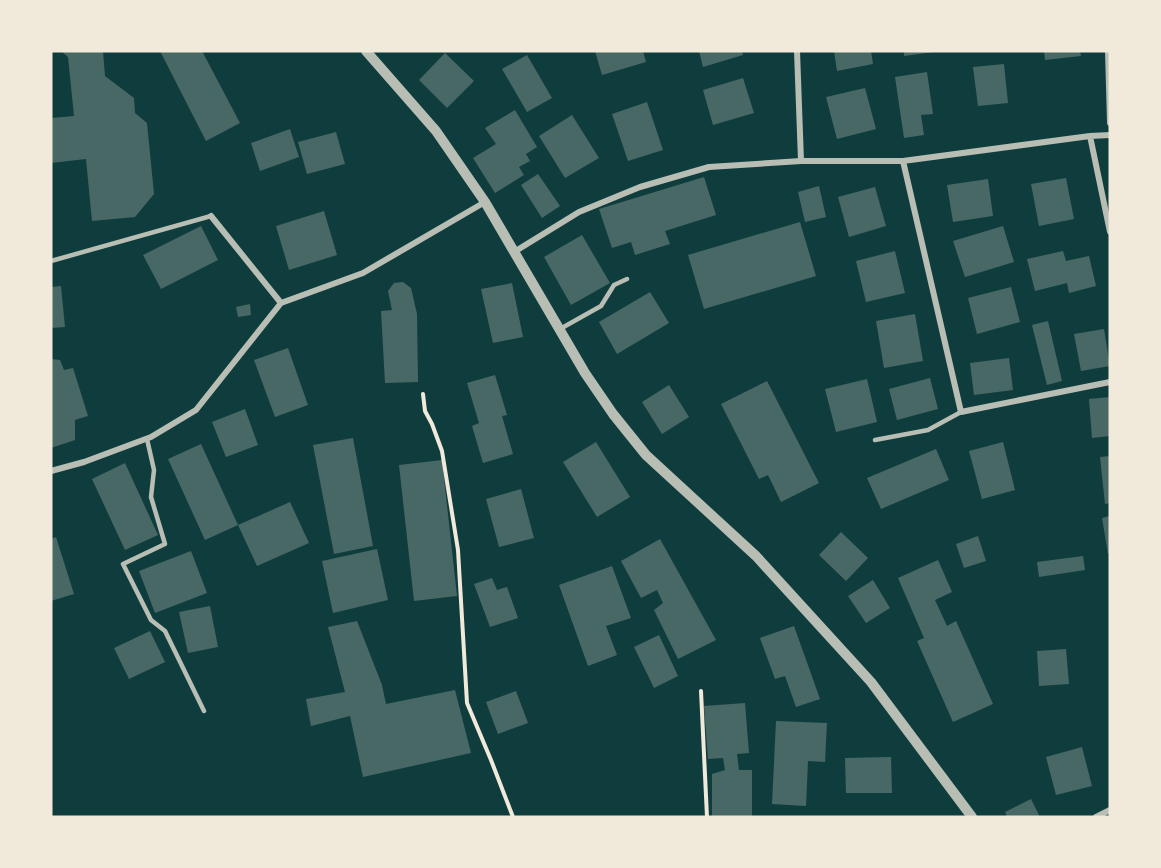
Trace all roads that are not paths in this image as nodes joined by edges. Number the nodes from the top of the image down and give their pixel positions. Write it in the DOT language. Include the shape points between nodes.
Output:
graph roads {
  1 [pos="366,51"];
  2 [pos="797,51"];
  3 [pos="1108,51"];
  4 [pos="1110,123"];
  5 [pos="1110,135"];
  6 [pos="1090,136"];
  7 [pos="801,161"];
  8 [pos="903,161"];
  9 [pos="485,202"];
  10 [pos="211,216"];
  11 [pos="1110,232"];
  12 [pos="514,252"];
  13 [pos="51,261"];
  14 [pos="627,279"];
  15 [pos="281,303"];
  16 [pos="560,329"];
  17 [pos="1110,382"];
  18 [pos="961,412"];
  19 [pos="147,439"];
  20 [pos="875,440"];
  21 [pos="51,471"];
  22 [pos="204,711"];
  23 [pos="1110,810"];
  24 [pos="972,817"];
  25 [pos="1096,817"];
  1 -- 9 [label="street" via="436,131"];
  2 -- 7 [label="street"];
  3 -- 4 [label="street"];
  5 -- 6 [label="street"];
  6 -- 8 [label="street"];
  6 -- 11 [label="street"];
  7 -- 8 [label="street"];
  7 -- 12 [label="street" via="709,167 640,187 579,212"];
  8 -- 18 [label="street"];
  9 -- 12 [label="street"];
  9 -- 15 [label="street" via="363,273"];
  10 -- 13 [label="lane"];
  10 -- 15 [label="street"];
  12 -- 16 [label="street"];
  14 -- 16 [label="lane" via="614,285 601,306"];
  15 -- 19 [label="street" via="196,410"];
  16 -- 24 [label="street" via="608,406 646,455 778,578 871,681"];
  17 -- 18 [label="street"];
  18 -- 20 [label="lane" via="927,430"];
  19 -- 21 [label="street"];
  19 -- 22 [label="lane" via="154,470 151,496 165,544 123,564 151,620 165,632"];
  23 -- 25 [label="street"];
}
